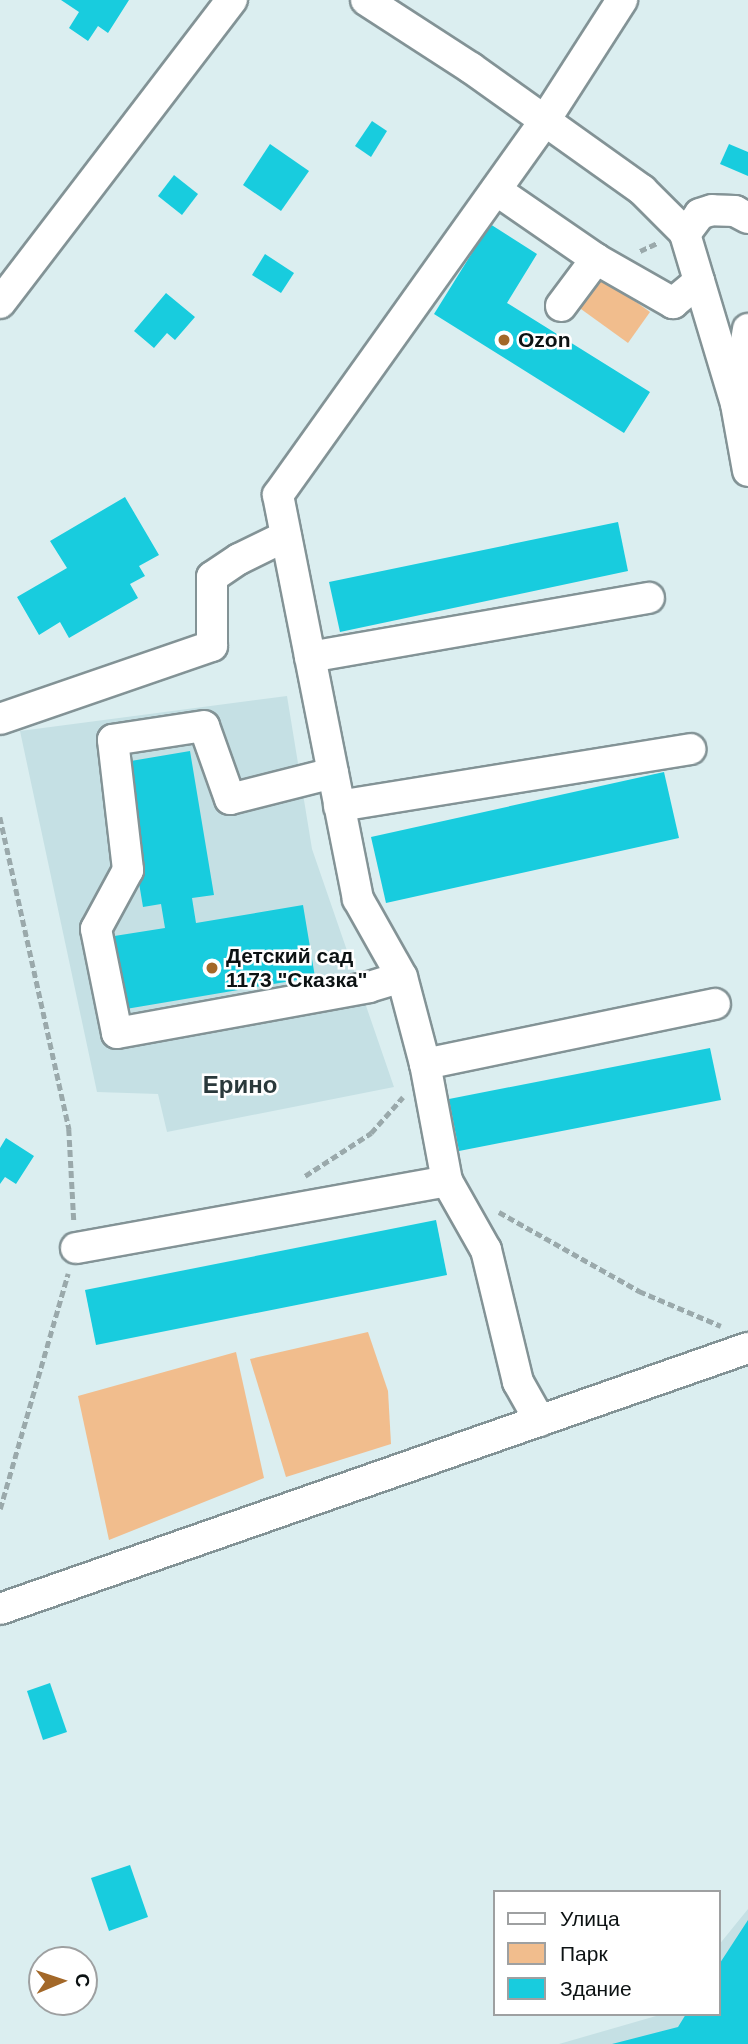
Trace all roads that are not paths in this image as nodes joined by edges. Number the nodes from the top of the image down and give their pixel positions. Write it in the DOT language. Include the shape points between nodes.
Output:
graph roads {
  1 [pos="232,0"];
  2 [pos="366,0"];
  3 [pos="622,0"];
  4 [pos="545,120"];
  5 [pos="496,190"];
  6 [pos="748,218"];
  7 [pos="685,233"];
  8 [pos="601,262"];
  9 [pos="699,281"];
  10 [pos="0,303"];
  11 [pos="561,306"];
  12 [pos="748,329"];
  13 [pos="736,404"];
  14 [pos="748,471"];
  15 [pos="286,536"];
  16 [pos="649,598"];
  17 [pos="310,657"];
  18 [pos="0,719"];
  19 [pos="690,749"];
  20 [pos="333,773"];
  21 [pos="340,806"];
  22 [pos="402,977"];
  23 [pos="715,1004"];
  24 [pos="425,1064"];
  25 [pos="447,1181"];
  26 [pos="76,1248"];
  27 [pos="748,1348"];
  28 [pos="540,1421"];
  29 [pos="0,1609"];
  1 -- 10 [label="street"];
  2 -- 4 [label="street"];
  3 -- 4 [label="street"];
  4 -- 5 [label="street"];
  4 -- 7 [label="street" via="642,190"];
  5 -- 8 [label="street"];
  5 -- 15 [label="street" via="278,495"];
  6 -- 7 [label="street" via="735,211 712,210 700,214"];
  7 -- 9 [label="street"];
  8 -- 9 [label="street" via="673,303"];
  8 -- 11 [label="street"];
  9 -- 13 [label="street"];
  12 -- 13 [label="street"];
  13 -- 14 [label="street"];
  15 -- 17 [label="street"];
  15 -- 18 [label="street" via="212,577 212,646"];
  16 -- 17 [label="street"];
  17 -- 20 [label="street"];
  19 -- 21 [label="street"];
  20 -- 21 [label="street"];
  20 -- 22 [label="street" via="230,799 204,726 113,740 128,870 96,929 117,1033"];
  21 -- 22 [label="street" via="358,899"];
  22 -- 24 [label="street"];
  23 -- 24 [label="street"];
  24 -- 25 [label="street"];
  25 -- 26 [label="street"];
  25 -- 28 [label="street" via="486,1250 518,1382"];
  27 -- 28 [label="street"];
  28 -- 29 [label="street"];
}
